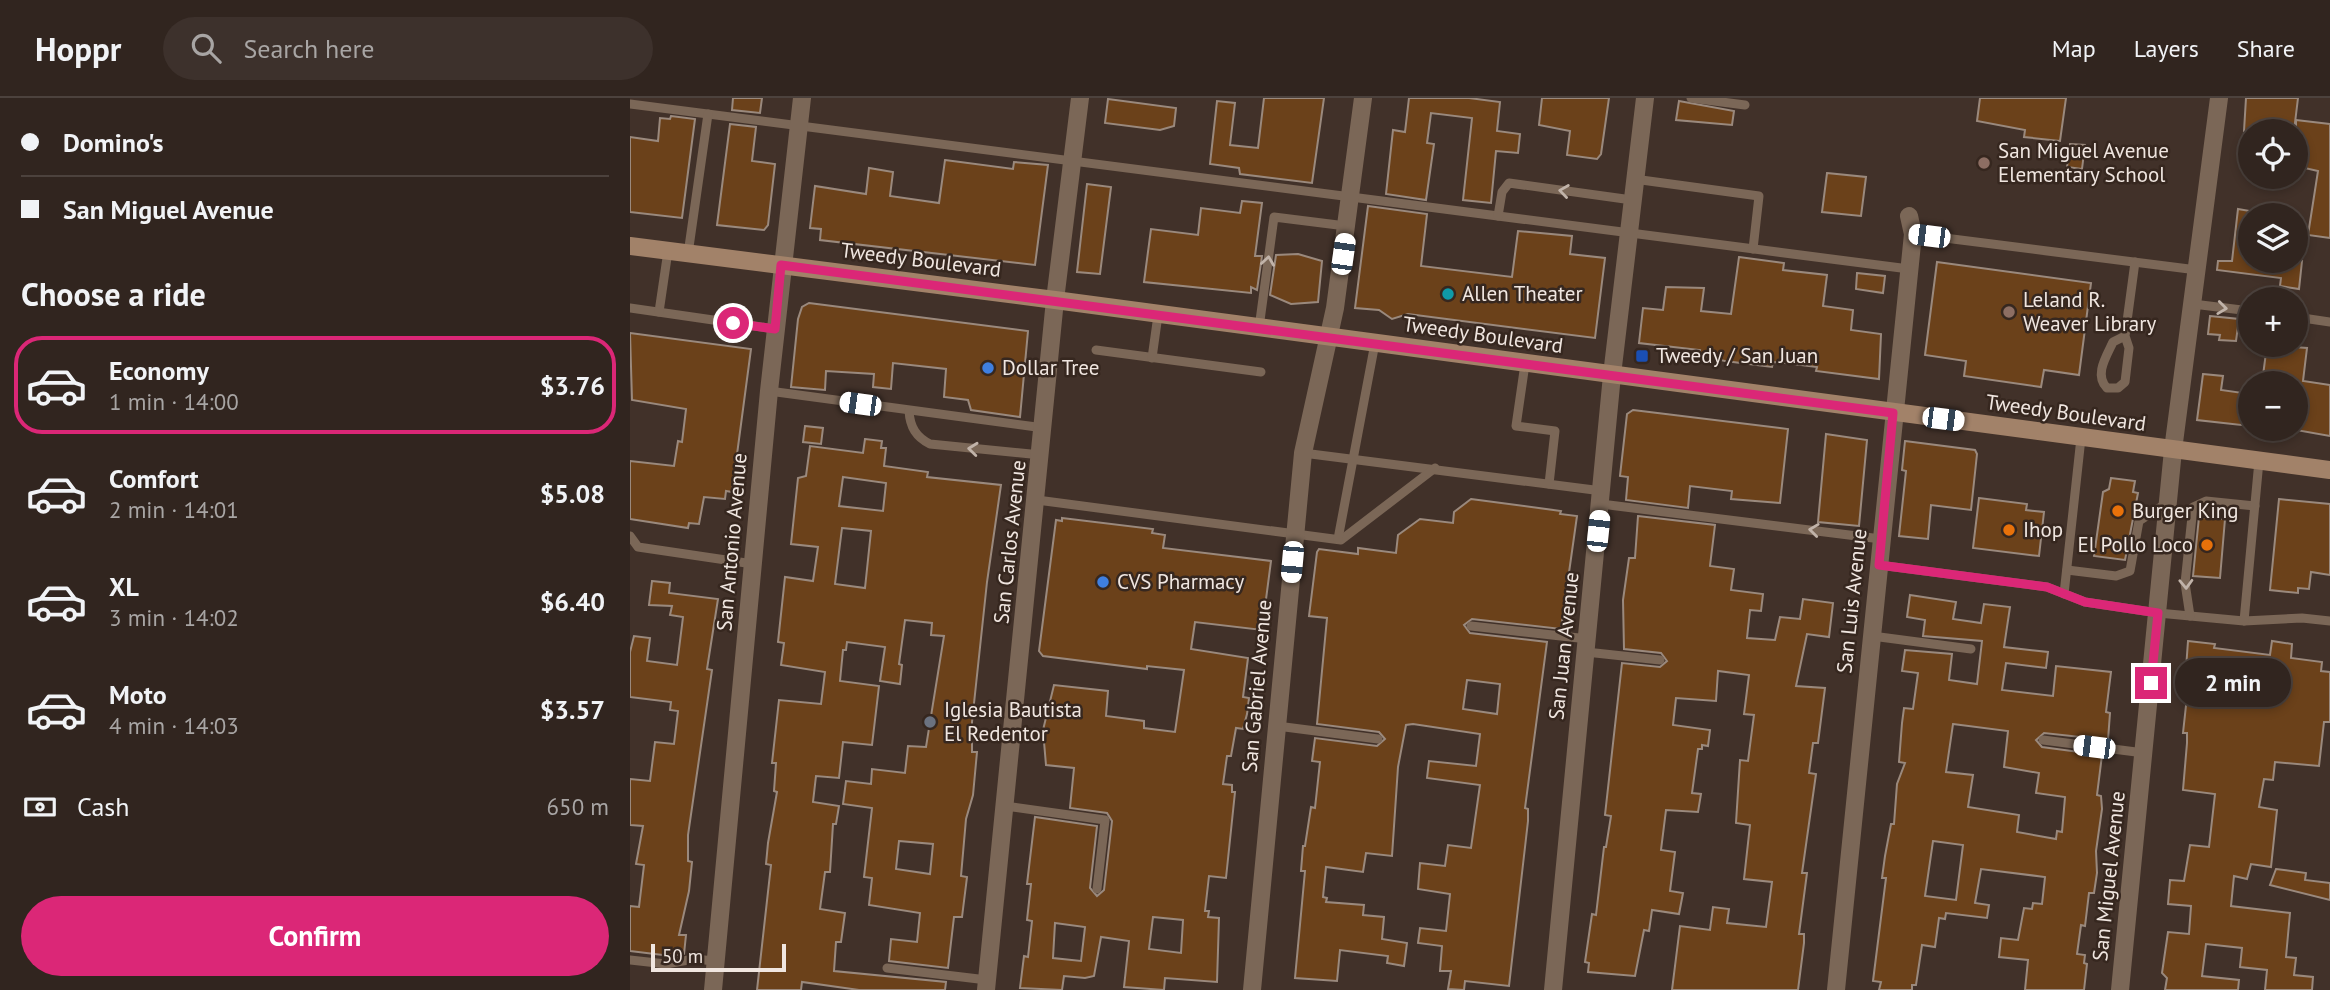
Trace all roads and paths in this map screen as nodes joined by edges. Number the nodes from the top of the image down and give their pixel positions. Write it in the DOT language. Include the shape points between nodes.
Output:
graph roads {
  1 [pos="802,98"];
  2 [pos="1080,98"];
  3 [pos="1363,98"];
  4 [pos="1645,98"];
  5 [pos="1691,98"];
  6 [pos="2219,98"];
  7 [pos="630,104"];
  8 [pos="1745,105"];
  9 [pos="708,114"];
  10 [pos="799,126"];
  11 [pos="1073,161"];
  12 [pos="1634,179"];
  13 [pos="1350,197"];
  14 [pos="1632,200"];
  15 [pos="1498,216"];
  16 [pos="1911,225"];
  17 [pos="1346,226"];
  18 [pos="1629,233"];
  19 [pos="630,246"];
  20 [pos="1753,249"];
  21 [pos="668,251"];
  22 [pos="688,254"];
  23 [pos="2134,262"];
  24 [pos="781,265"];
  25 [pos="1909,269"];
  26 [pos="2197,270"];
  27 [pos="1055,300"];
  28 [pos="2193,304"];
  29 [pos="630,308"];
  30 [pos="2238,310"];
  31 [pos="659,312"];
  32 [pos="1158,315"];
  33 [pos="2308,319"];
  34 [pos="2330,322"];
  35 [pos="1259,328"];
  36 [pos="775,329"];
  37 [pos="2124,336"];
  38 [pos="1327,337"];
  39 [pos="1375,343"];
  40 [pos="1096,350"];
  41 [pos="1152,358"];
  42 [pos="1525,363"];
  43 [pos="1261,372"];
  44 [pos="1612,375"];
  45 [pos="769,391"];
  46 [pos="909,411"];
  47 [pos="1893,413"];
  48 [pos="1044,428"];
  49 [pos="2081,438"];
  50 [pos="2173,450"];
  51 [pos="1303,453"];
  52 [pos="1041,455"];
  53 [pos="1352,457"];
  54 [pos="2259,461"];
  55 [pos="1435,468"];
  56 [pos="2330,470"];
  57 [pos="1549,484"];
  58 [pos="1602,497"];
  59 [pos="1037,500"];
  60 [pos="2168,503"];
  61 [pos="2255,506"];
  62 [pos="1294,535"];
  63 [pos="630,536"];
  64 [pos="1338,539"];
  65 [pos="1881,539"];
  66 [pos="753,564"];
  67 [pos="1879,565"];
  68 [pos="2067,570"];
  69 [pos="2064,594"];
  70 [pos="2158,613"];
  71 [pos="2190,616"];
  72 [pos="2244,621"];
  73 [pos="2330,621"];
  74 [pos="1471,626"];
  75 [pos="1872,636"];
  76 [pos="1587,646"];
  77 [pos="1971,649"];
  78 [pos="1660,660"];
  79 [pos="1277,726"];
  80 [pos="1378,739"];
  81 [pos="2043,740"];
  82 [pos="2144,753"];
  83 [pos="1005,806"];
  84 [pos="1097,889"];
  85 [pos="630,960"];
  86 [pos="715,961"];
  87 [pos="887,968"];
  88 [pos="987,985"];
  89 [pos="713,990"];
  90 [pos="1252,990"];
  91 [pos="1553,990"];
  92 [pos="1836,990"];
  93 [pos="2120,990"];
  1 -- 10 [label="street, San Antonio Avenue"];
  2 -- 11 [label="street, San Carlos Avenue"];
  3 -- 13 [label="street, San Gabriel Avenue"];
  4 -- 12 [label="street, San Juan Avenue"];
  5 -- 8 [label="lane"];
  6 -- 26 [label="street, San Miguel Avenue"];
  7 -- 9 [label="lane"];
  9 -- 10 [label="lane"];
  9 -- 22 [label="lane"];
  10 -- 11 [label="lane"];
  10 -- 24 [label="street, San Antonio Avenue"];
  11 -- 13 [label="lane"];
  11 -- 27 [label="street, San Carlos Avenue"];
  12 -- 14 [label="street, San Juan Avenue"];
  12 -- 20 [label="lane" via="1759,196"];
  13 -- 15 [label="lane"];
  13 -- 17 [label="street, San Gabriel Avenue"];
  14 -- 15 [label="lane, one-way" via="1509,183 1502,192"];
  14 -- 18 [label="street, San Juan Avenue"];
  15 -- 18 [label="lane"];
  16 -- 23 [label="lane"];
  16 -- 25 [label="street, San Luis Avenue"];
  35 -- 17 [label="lane, one-way" via="1274,217"];
  17 -- 38 [label="street, San Gabriel Avenue"];
  18 -- 20 [label="lane"];
  18 -- 44 [label="street, San Juan Avenue"];
  19 -- 21 [label="main road, Tweedy Boulevard"];
  20 -- 25 [label="lane"];
  21 -- 22 [label="main road, Tweedy Boulevard"];
  21 -- 31 [label="lane"];
  22 -- 24 [label="main road, Tweedy Boulevard"];
  23 -- 26 [label="lane"];
  23 -- 37 [label="lane"];
  24 -- 27 [label="main road, Tweedy Boulevard"];
  24 -- 36 [label="street, San Antonio Avenue"];
  25 -- 47 [label="street, San Luis Avenue"];
  26 -- 28 [label="street, San Miguel Avenue"];
  27 -- 32 [label="main road, Tweedy Boulevard"];
  27 -- 48 [label="street, San Carlos Avenue"];
  28 -- 30 [label="lane, one-way"];
  28 -- 50 [label="street, San Miguel Avenue"];
  29 -- 31 [label="lane"];
  31 -- 36 [label="lane"];
  32 -- 35 [label="main road, Tweedy Boulevard"];
  32 -- 41 [label="lane"];
  33 -- 34 [label="lane"];
  35 -- 38 [label="main road, Tweedy Boulevard"];
  36 -- 45 [label="street, San Antonio Avenue"];
  37 -- 37 [label="lane" via="2112,342 2101,372 2107,388 2125,382 2129,348"];
  38 -- 39 [label="main road, Tweedy Boulevard"];
  38 -- 51 [label="street, San Gabriel Avenue"];
  39 -- 42 [label="main road, Tweedy Boulevard"];
  39 -- 53 [label="lane"];
  40 -- 41 [label="lane"];
  41 -- 43 [label="lane"];
  42 -- 44 [label="main road, Tweedy Boulevard"];
  42 -- 57 [label="lane" via="1516,426 1555,431"];
  44 -- 47 [label="main road, Tweedy Boulevard"];
  44 -- 58 [label="street, San Juan Avenue"];
  45 -- 46 [label="lane"];
  45 -- 66 [label="street, San Antonio Avenue"];
  46 -- 48 [label="lane"];
  52 -- 46 [label="lane, one-way" via="930,444 912,428"];
  47 -- 49 [label="main road, Tweedy Boulevard"];
  47 -- 65 [label="street, San Luis Avenue"];
  48 -- 52 [label="street, San Carlos Avenue"];
  49 -- 50 [label="main road, Tweedy Boulevard"];
  49 -- 68 [label="lane"];
  50 -- 54 [label="main road, Tweedy Boulevard"];
  50 -- 60 [label="street, San Miguel Avenue"];
  51 -- 53 [label="lane"];
  51 -- 62 [label="street, San Gabriel Avenue"];
  52 -- 59 [label="street, San Carlos Avenue"];
  53 -- 55 [label="lane"];
  53 -- 64 [label="lane"];
  54 -- 56 [label="main road, Tweedy Boulevard"];
  54 -- 61 [label="lane"];
  55 -- 57 [label="lane"];
  55 -- 64 [label="lane"];
  57 -- 58 [label="lane"];
  65 -- 58 [label="lane, one-way"];
  58 -- 76 [label="street, San Juan Avenue"];
  59 -- 62 [label="lane"];
  59 -- 83 [label="street, San Carlos Avenue"];
  60 -- 68 [label="lane" via="2139,521 2130,572 2116,576"];
  60 -- 70 [label="street, San Miguel Avenue"];
  61 -- 71 [label="lane, one-way" via="2206,501 2193,507 2185,583"];
  61 -- 72 [label="lane"];
  62 -- 64 [label="lane"];
  62 -- 79 [label="street, San Gabriel Avenue"];
  63 -- 66 [label="lane" via="638,547"];
  65 -- 67 [label="street, San Luis Avenue"];
  66 -- 86 [label="street, San Antonio Avenue"];
  67 -- 69 [label="lane" via="2047,587"];
  67 -- 75 [label="street, San Luis Avenue"];
  68 -- 69 [label="lane"];
  69 -- 70 [label="lane" via="2085,602"];
  70 -- 71 [label="lane"];
  70 -- 82 [label="street, San Miguel Avenue"];
  71 -- 72 [label="lane"];
  72 -- 73 [label="lane"];
  74 -- 76 [label="lane"];
  75 -- 77 [label="lane"];
  75 -- 92 [label="street, San Luis Avenue"];
  76 -- 78 [label="lane"];
  76 -- 91 [label="street, San Juan Avenue"];
  79 -- 80 [label="lane"];
  79 -- 90 [label="street, San Gabriel Avenue"];
  81 -- 82 [label="lane"];
  82 -- 93 [label="street, San Miguel Avenue"];
  83 -- 84 [label="lane" via="1105,820"];
  83 -- 88 [label="street, San Carlos Avenue"];
  85 -- 86 [label="lane" via="666,964"];
  86 -- 89 [label="street, San Antonio Avenue"];
  87 -- 88 [label="lane"];
}
